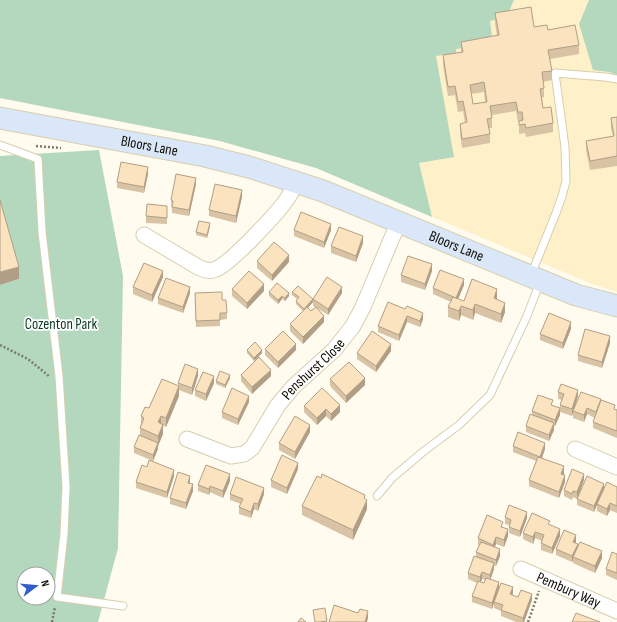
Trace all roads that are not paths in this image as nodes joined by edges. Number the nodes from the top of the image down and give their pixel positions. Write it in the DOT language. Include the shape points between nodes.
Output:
graph roads {
  1 [pos="617,79"];
  2 [pos="0,118"];
  3 [pos="0,145"];
  4 [pos="296,182"];
  5 [pos="399,221"];
  6 [pos="144,235"];
  7 [pos="536,278"];
  8 [pos="617,306"];
  9 [pos="187,439"];
  10 [pos="575,449"];
  11 [pos="617,467"];
  12 [pos="377,496"];
  13 [pos="521,570"];
  14 [pos="123,606"];
  15 [pos="617,611"];
  1 -- 7 [label="lane" via="555,73 565,147 566,181"];
  2 -- 4 [label="street, Bloors Lane" via="205,156"];
  3 -- 14 [label="lane" via="38,159 42,232 60,385 66,487 57,597"];
  4 -- 5 [label="street, Bloors Lane"];
  4 -- 6 [label="street" via="290,195 275,213 242,248 217,269 198,267"];
  5 -- 7 [label="street, Bloors Lane"];
  5 -- 9 [label="street, Penshurst Close" via="353,326 334,350 294,386 278,405 252,448 244,454 231,456"];
  7 -- 8 [label="street, Bloors Lane" via="576,294"];
  7 -- 12 [label="lane" via="527,316 490,395 459,425 392,478"];
  10 -- 11 [label="street"];
  13 -- 15 [label="street, Pembury Way"];
}
